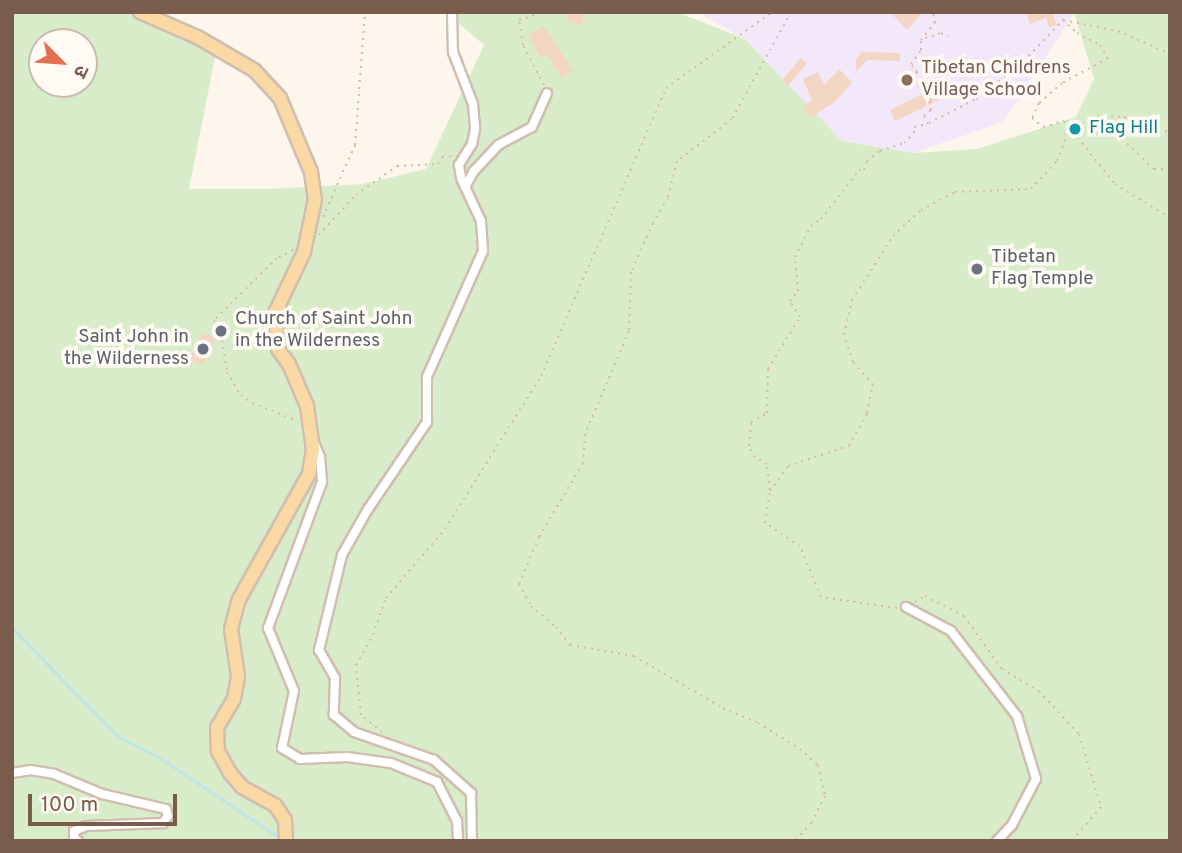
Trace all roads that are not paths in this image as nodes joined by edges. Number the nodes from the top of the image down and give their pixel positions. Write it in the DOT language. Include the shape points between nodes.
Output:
graph roads {
  1 [pos="140,12"];
  2 [pos="452,12"];
  3 [pos="547,93"];
  4 [pos="466,187"];
  5 [pos="309,428"];
  6 [pos="906,607"];
  7 [pos="12,773"];
  8 [pos="287,839"];
  9 [pos="78,841"];
  10 [pos="458,841"];
  11 [pos="472,841"];
  12 [pos="997,841"];
  1 -- 5 [label="main road" via="199,38 254,70 280,98 311,172 315,200 304,249 275,313 278,349 307,406"];
  2 -- 4 [label="street" via="453,52 473,104 472,144 459,165"];
  3 -- 4 [label="street" via="532,127 498,145"];
  4 -- 11 [label="street" via="481,221 483,251 427,377 428,422 342,555 319,650 335,678 334,715 354,732 434,760 471,793"];
  5 -- 8 [label="main road" via="313,449 309,474 239,599 231,629 238,676 234,699 217,727 218,751 230,773 242,787 275,804 285,820"];
  5 -- 10 [label="street" via="320,457 322,482 268,628 294,691 282,748 300,759 347,757 391,763 436,782 457,821"];
  6 -- 12 [label="street" via="951,631 1017,716 1036,779 1012,825"];
  7 -- 9 [label="street" via="54,774 102,794 166,809 163,823 86,826 75,831"];
}
